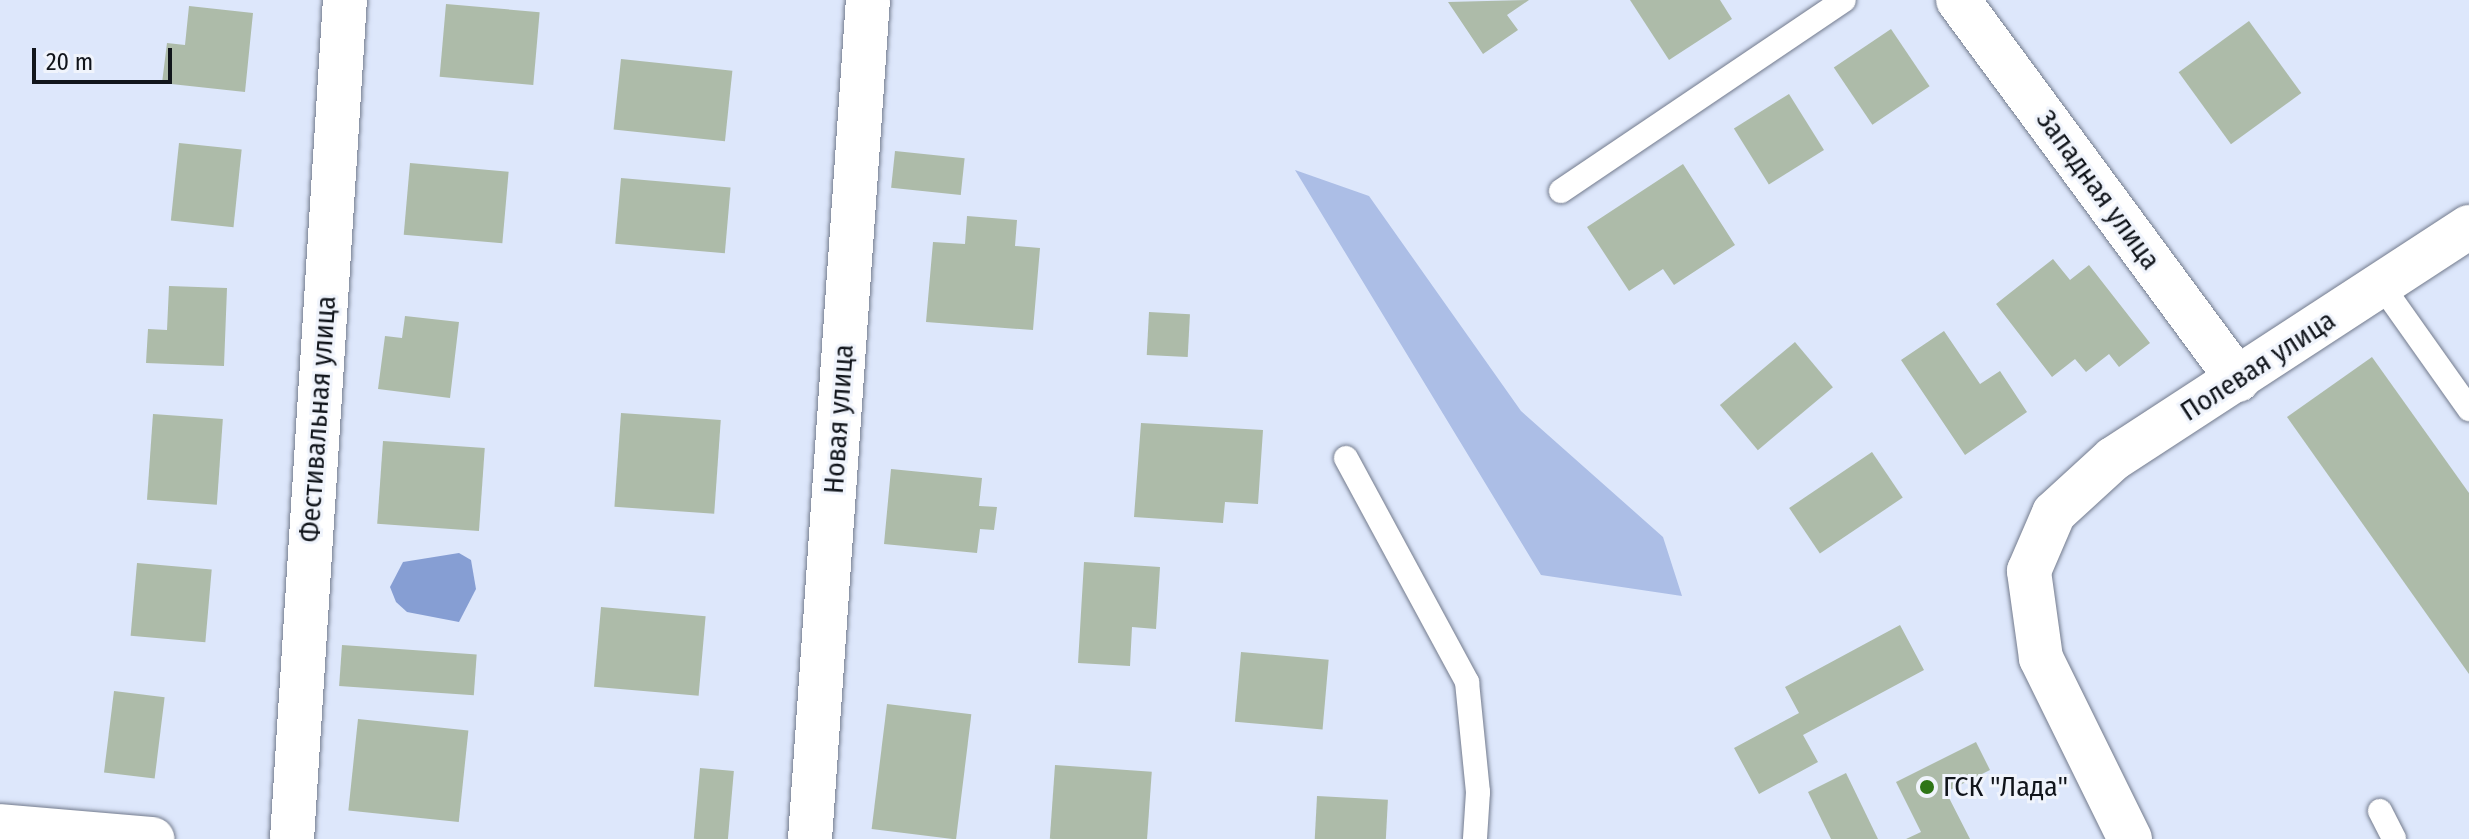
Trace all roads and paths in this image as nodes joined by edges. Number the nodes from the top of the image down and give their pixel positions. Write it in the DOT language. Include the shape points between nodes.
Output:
graph roads {
  1 [pos="345,0"];
  2 [pos="868,0"];
  3 [pos="1844,0"];
  4 [pos="1958,0"];
  5 [pos="1561,191"];
  6 [pos="2469,227"];
  7 [pos="2382,286"];
  8 [pos="2238,380"];
  9 [pos="2469,409"];
  10 [pos="1346,458"];
  11 [pos="2380,811"];
  12 [pos="0,826"];
  13 [pos="152,839"];
  14 [pos="292,839"];
  15 [pos="810,839"];
  16 [pos="1475,839"];
  17 [pos="2130,839"];
  18 [pos="2394,839"];
  1 -- 14 [label="street, Фестивальная улица"];
  2 -- 15 [label="street, Новая улица"];
  3 -- 5 [label="lane"];
  4 -- 8 [label="street, Западная улица"];
  6 -- 7 [label="street, Полевая улица"];
  7 -- 8 [label="street, Полевая улица"];
  7 -- 9 [label="lane"];
  8 -- 17 [label="street, Полевая улица" via="2113,459 2054,513 2029,571 2041,658"];
  10 -- 16 [label="lane" via="1467,682 1478,792"];
  11 -- 18 [label="lane"];
  12 -- 13 [label="street"];
}
